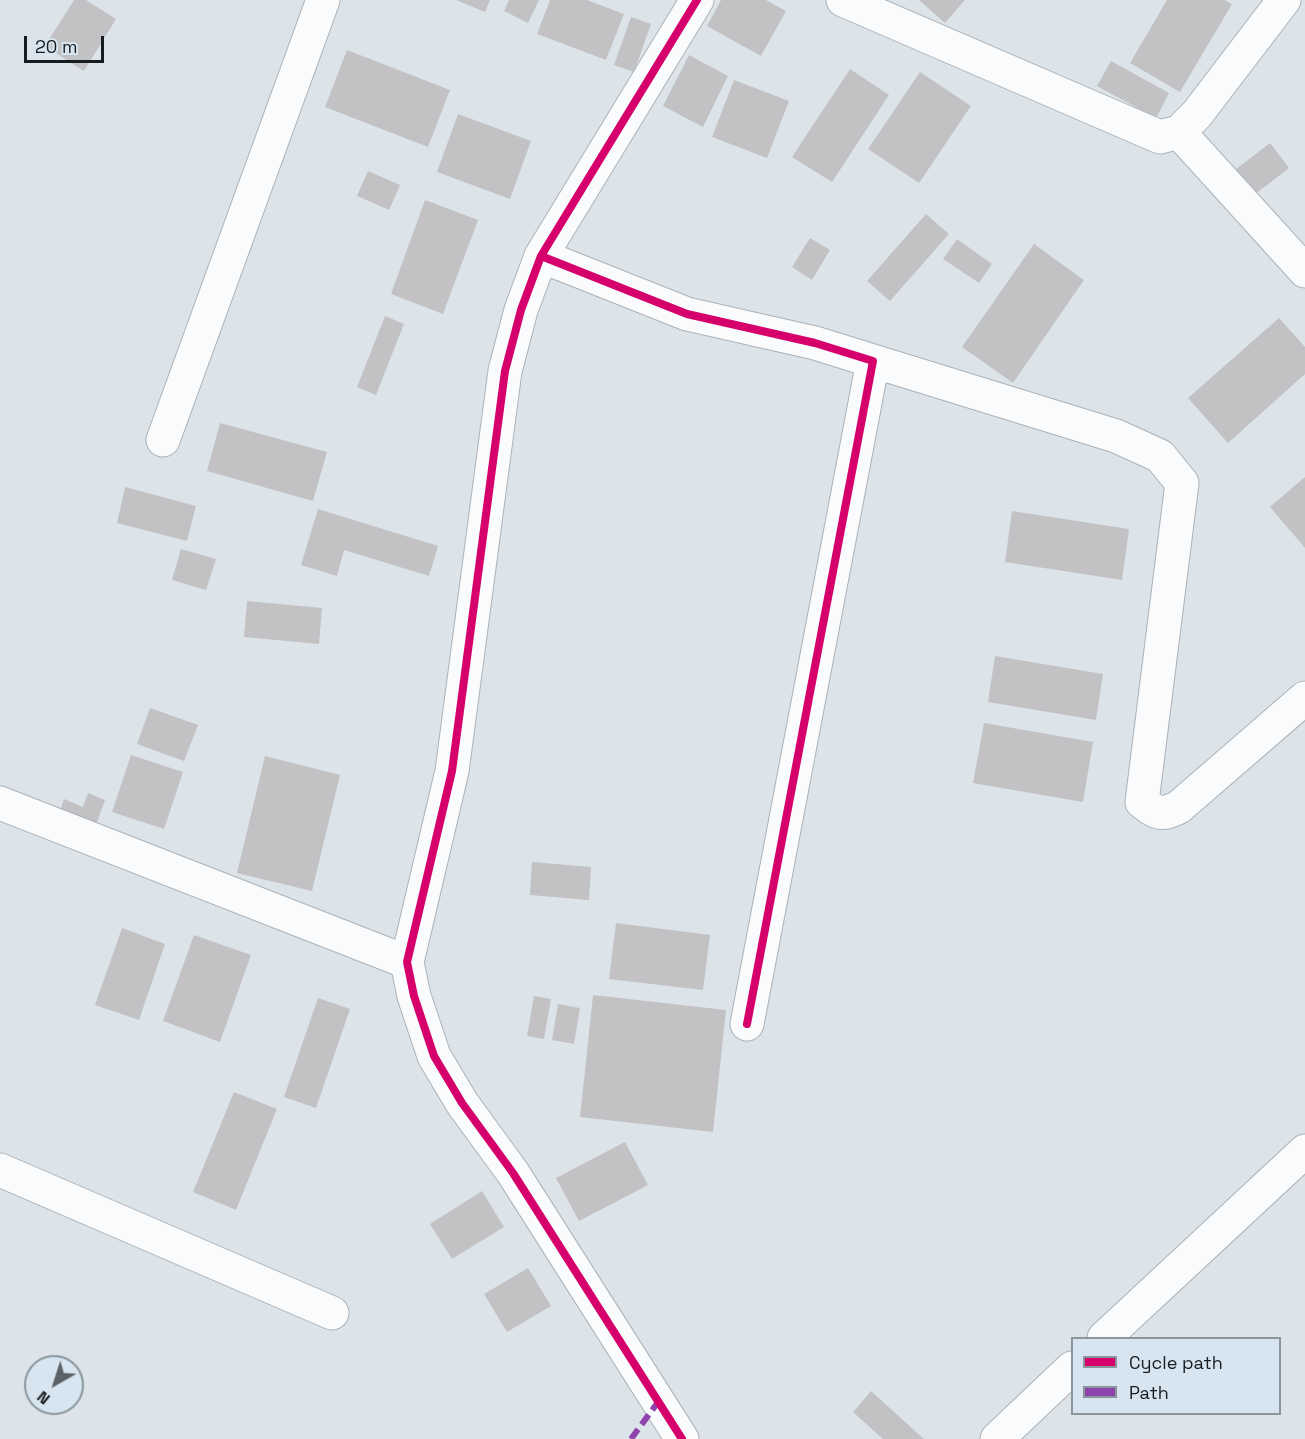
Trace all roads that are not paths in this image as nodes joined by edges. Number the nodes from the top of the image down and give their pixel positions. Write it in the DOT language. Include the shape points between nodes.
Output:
graph roads {
  1 [pos="323,0"];
  2 [pos="697,0"];
  3 [pos="843,0"];
  4 [pos="1284,0"];
  5 [pos="1179,132"];
  6 [pos="541,256"];
  7 [pos="1305,271"];
  8 [pos="873,361"];
  9 [pos="163,440"];
  10 [pos="1305,698"];
  11 [pos="0,803"];
  12 [pos="407,962"];
  13 [pos="747,1024"];
  14 [pos="1305,1151"];
  15 [pos="0,1170"];
  16 [pos="332,1313"];
  17 [pos="1105,1337"];
  18 [pos="1071,1369"];
  19 [pos="682,1439"];
  20 [pos="997,1439"];
  1 -- 9 [label="street"];
  2 -- 6 [label="street"];
  3 -- 5 [label="street" via="1160,137"];
  4 -- 5 [label="street"];
  5 -- 7 [label="street"];
  6 -- 8 [label="street" via="687,314"];
  6 -- 12 [label="street" via="505,371 452,771"];
  8 -- 10 [label="street" via="1116,436 1160,456 1182,483 1142,802 1156,812 1166,813 1179,807"];
  8 -- 13 [label="street"];
  11 -- 12 [label="street"];
  12 -- 19 [label="street" via="434,1056"];
  14 -- 17 [label="street"];
  15 -- 16 [label="street"];
  18 -- 20 [label="street"];
}
